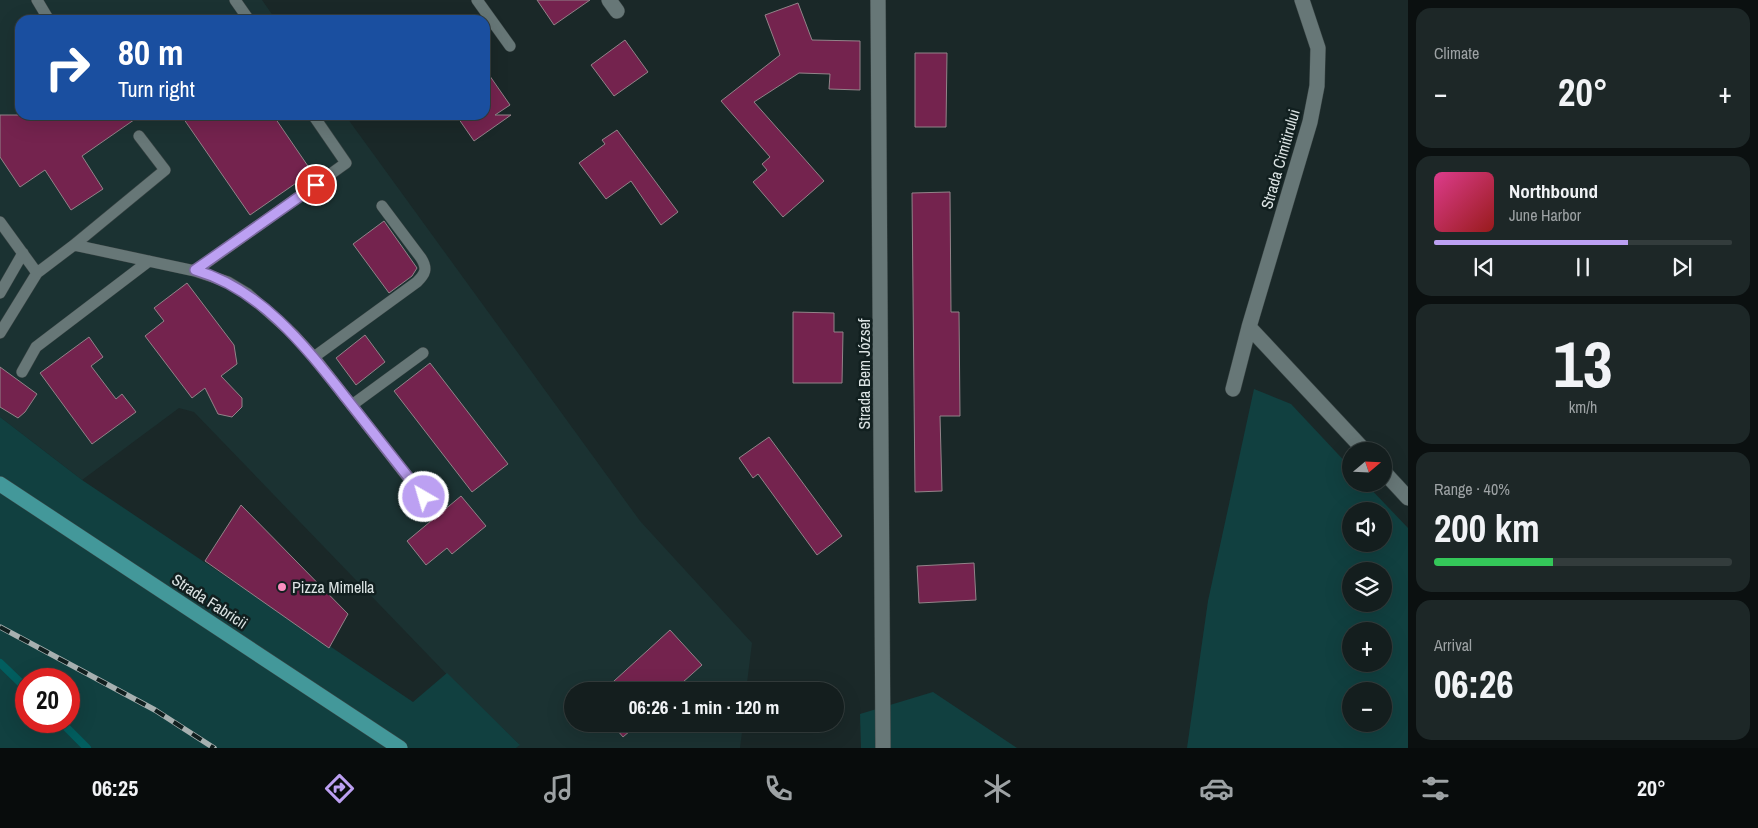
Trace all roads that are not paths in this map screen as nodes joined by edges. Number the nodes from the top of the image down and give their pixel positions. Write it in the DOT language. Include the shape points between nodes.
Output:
graph roads {
  1 [pos="38,0"];
  2 [pos="235,0"];
  3 [pos="477,0"];
  4 [pos="878,0"];
  5 [pos="1302,0"];
  6 [pos="46,15"];
  7 [pos="246,15"];
  8 [pos="488,15"];
  9 [pos="490,18"];
  10 [pos="510,46"];
  11 [pos="316,120"];
  12 [pos="139,136"];
  13 [pos="382,206"];
  14 [pos="0,222"];
  15 [pos="74,245"];
  16 [pos="23,253"];
  17 [pos="149,261"];
  18 [pos="195,270"];
  19 [pos="37,273"];
  20 [pos="0,293"];
  21 [pos="1249,327"];
  22 [pos="0,333"];
  23 [pos="423,353"];
  24 [pos="314,357"];
  25 [pos="22,372"];
  26 [pos="1233,389"];
  27 [pos="352,405"];
  28 [pos="1357,442"];
  29 [pos="1392,481"];
  30 [pos="0,484"];
  31 [pos="424,497"];
  32 [pos="1408,498"];
  33 [pos="400,748"];
  34 [pos="883,748"];
  1 -- 6 [label="lane"];
  2 -- 7 [label="lane"];
  3 -- 8 [label="lane"];
  4 -- 34 [label="main road, Strada Bem József"];
  5 -- 21 [label="main road, Strada Cimitirului" via="1318,48 1317,86 1310,122"];
  9 -- 10 [label="lane"];
  11 -- 18 [label="lane" via="346,163"];
  12 -- 15 [label="lane" via="165,170"];
  13 -- 24 [label="lane" via="422,258 426,270 418,282"];
  14 -- 16 [label="lane"];
  15 -- 17 [label="lane"];
  15 -- 19 [label="lane"];
  16 -- 19 [label="lane"];
  16 -- 20 [label="lane"];
  17 -- 18 [label="lane"];
  17 -- 25 [label="lane" via="36,347"];
  18 -- 24 [label="lane" via="228,282 248,294"];
  19 -- 22 [label="lane"];
  21 -- 26 [label="main road, Strada Cimitirului"];
  21 -- 28 [label="main road"];
  23 -- 27 [label="lane"];
  24 -- 27 [label="lane"];
  27 -- 31 [label="lane"];
  29 -- 32 [label="main road"];
  30 -- 33 [label="highway, Strada Fabricii"];
}
